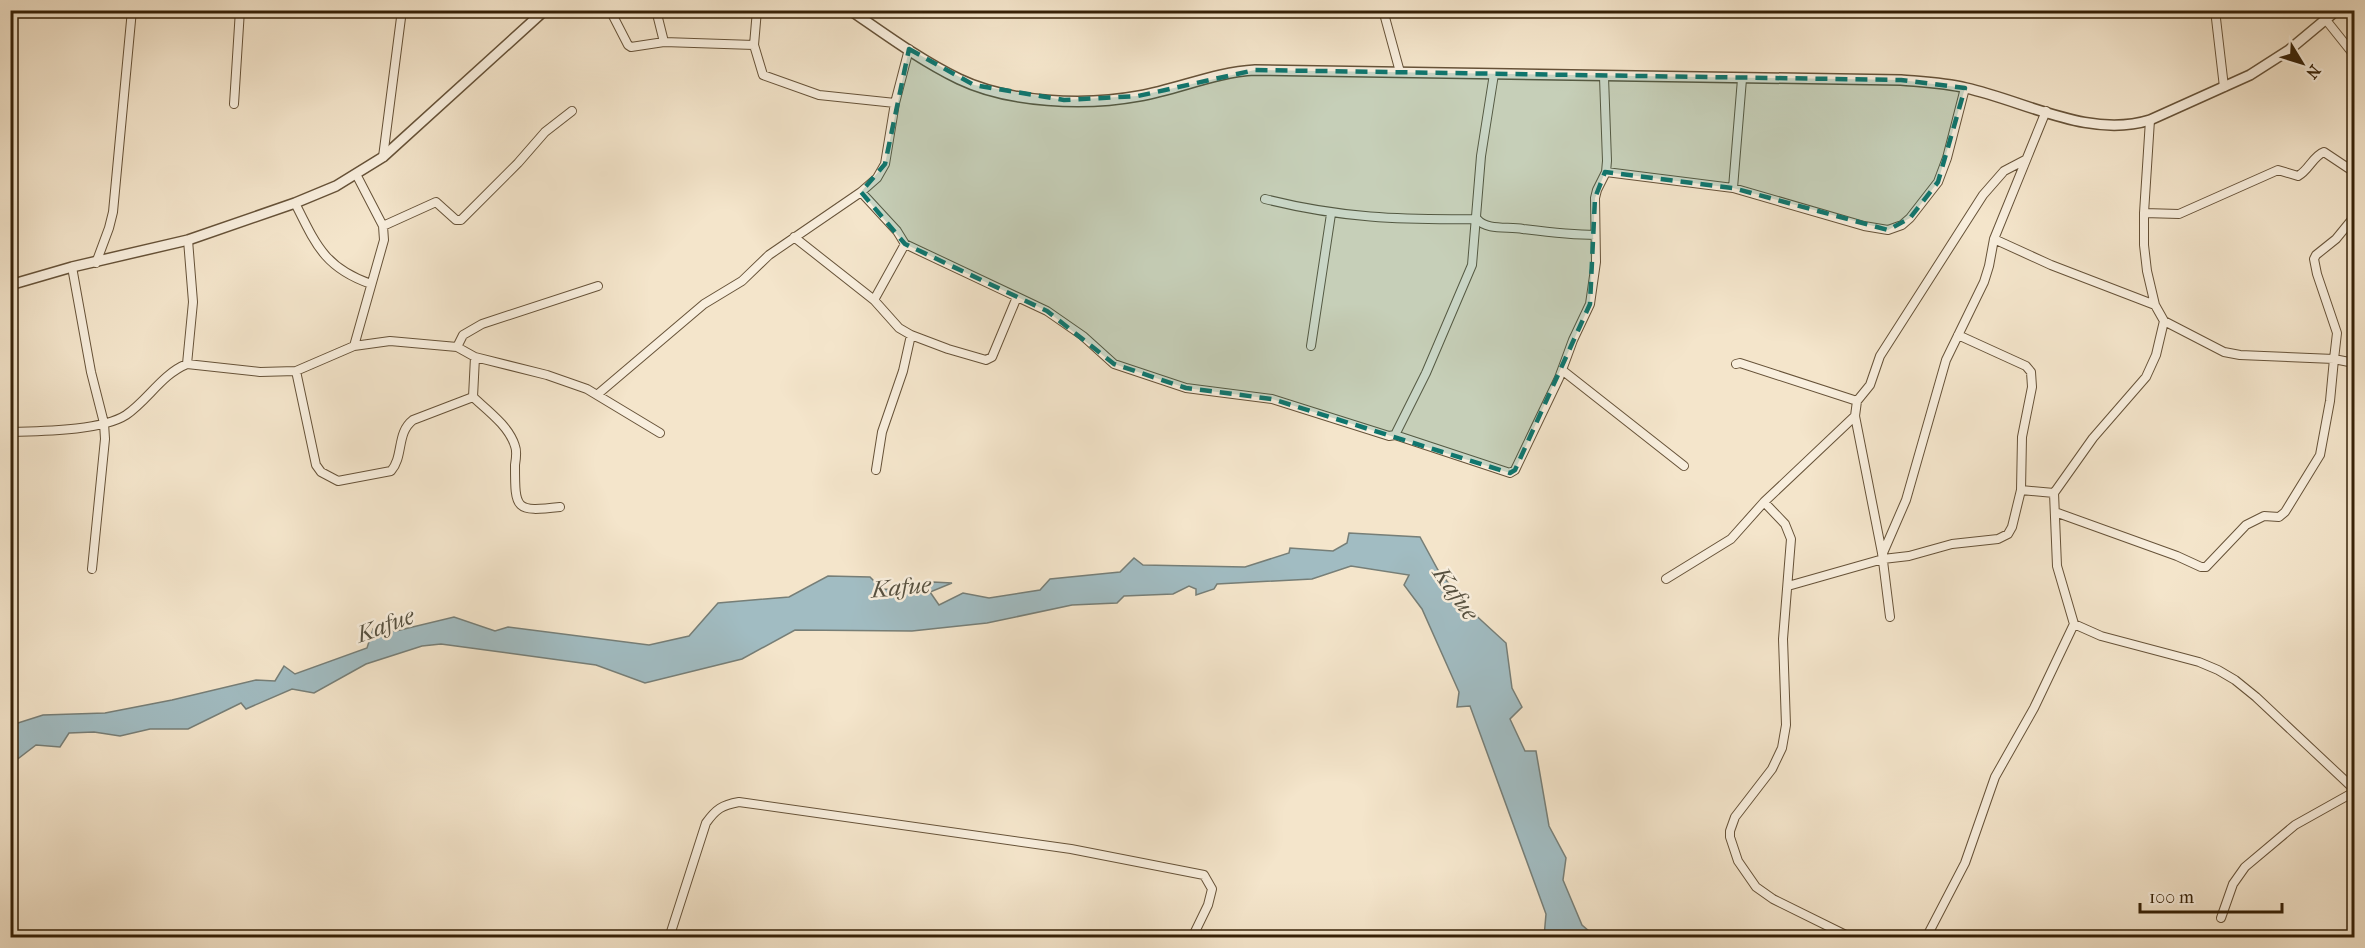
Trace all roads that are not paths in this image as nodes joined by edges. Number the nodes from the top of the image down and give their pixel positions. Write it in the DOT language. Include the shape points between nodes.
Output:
graph roads {
  1 [pos="132,10"];
  2 [pos="240,10"];
  3 [pos="402,10"];
  4 [pos="544,10"];
  5 [pos="610,10"];
  6 [pos="656,10"];
  7 [pos="758,10"];
  8 [pos="850,10"];
  9 [pos="1383,10"];
  10 [pos="2215,10"];
  11 [pos="2337,10"];
  12 [pos="2326,20"];
  13 [pos="664,42"];
  14 [pos="754,45"];
  15 [pos="909,49"];
  16 [pos="2355,55"];
  17 [pos="1400,72"];
  18 [pos="1494,74"];
  19 [pos="1604,76"];
  20 [pos="1742,79"];
  21 [pos="2224,87"];
  22 [pos="1965,88"];
  23 [pos="895,103"];
  24 [pos="234,104"];
  25 [pos="572,111"];
  26 [pos="2046,111"];
  27 [pos="2150,120"];
  28 [pos="383,157"];
  29 [pos="2025,160"];
  30 [pos="1606,172"];
  31 [pos="2355,172"];
  32 [pos="356,174"];
  33 [pos="1733,188"];
  34 [pos="861,192"];
  35 [pos="1265,199"];
  36 [pos="295,203"];
  37 [pos="2144,213"];
  38 [pos="1331,214"];
  39 [pos="2355,217"];
  40 [pos="1477,219"];
  41 [pos="384,226"];
  42 [pos="1595,235"];
  43 [pos="794,237"];
  44 [pos="1994,239"];
  45 [pos="188,240"];
  46 [pos="905,244"];
  47 [pos="96,263"];
  48 [pos="72,267"];
  49 [pos="371,284"];
  50 [pos="10,285"];
  51 [pos="598,286"];
  52 [pos="1017,297"];
  53 [pos="874,300"];
  54 [pos="2155,305"];
  55 [pos="2164,321"];
  56 [pos="911,335"];
  57 [pos="1958,335"];
  58 [pos="354,346"];
  59 [pos="1311,346"];
  60 [pos="457,347"];
  61 [pos="475,357"];
  62 [pos="2334,359"];
  63 [pos="2355,363"];
  64 [pos="187,364"];
  65 [pos="1736,364"];
  66 [pos="1562,370"];
  67 [pos="296,371"];
  68 [pos="598,394"];
  69 [pos="472,397"];
  70 [pos="1857,401"];
  71 [pos="1856,416"];
  72 [pos="104,423"];
  73 [pos="10,432"];
  74 [pos="660,433"];
  75 [pos="1395,435"];
  76 [pos="1684,466"];
  77 [pos="876,470"];
  78 [pos="2020,490"];
  79 [pos="2054,493"];
  80 [pos="1764,502"];
  81 [pos="560,507"];
  82 [pos="2055,512"];
  83 [pos="1882,556"];
  84 [pos="92,569"];
  85 [pos="1666,579"];
  86 [pos="1788,586"];
  87 [pos="1890,616"];
  88 [pos="2074,624"];
  89 [pos="2355,790"];
  90 [pos="2221,918"];
  91 [pos="669,938"];
  92 [pos="1192,938"];
  93 [pos="1852,938"];
  94 [pos="1926,938"];
  1 -- 47 [label="street" via="113,212"];
  2 -- 24 [label="street"];
  3 -- 28 [label="street"];
  4 -- 28 [label="street"];
  5 -- 13 [label="street" via="630,46"];
  6 -- 13 [label="street"];
  7 -- 14 [label="street"];
  8 -- 15 [label="street"];
  9 -- 17 [label="street"];
  10 -- 21 [label="street"];
  11 -- 12 [label="street"];
  12 -- 16 [label="street"];
  12 -- 21 [label="street" via="2250,75"];
  13 -- 14 [label="street"];
  14 -- 23 [label="street" via="761,71 768,77 819,95"];
  15 -- 17 [label="street" via="974,85 1013,95 1064,100 1138,96 1242,71"];
  15 -- 23 [label="street"];
  17 -- 18 [label="street"];
  18 -- 19 [label="street"];
  18 -- 40 [label="street" via="1481,156"];
  19 -- 20 [label="street"];
  19 -- 30 [label="street"];
  20 -- 22 [label="street" via="1902,80"];
  20 -- 33 [label="street"];
  21 -- 27 [label="street"];
  22 -- 26 [label="street"];
  22 -- 33 [label="street" via="1938,182 1910,218 1895,228 1864,226"];
  23 -- 34 [label="street" via="885,164 877,178"];
  25 -- 41 [label="street" via="546,132 461,220 436,202"];
  26 -- 27 [label="street" via="2107,126"];
  26 -- 29 [label="street"];
  27 -- 37 [label="street"];
  28 -- 32 [label="street"];
  29 -- 44 [label="street"];
  29 -- 70 [label="street" via="2004,171 1983,195 1880,356 1870,385"];
  30 -- 33 [label="street"];
  30 -- 42 [label="street" via="1595,198"];
  31 -- 37 [label="street" via="2324,152 2298,176 2278,170 2179,213"];
  32 -- 36 [label="street"];
  32 -- 41 [label="street"];
  34 -- 43 [label="street"];
  34 -- 46 [label="street"];
  35 -- 38 [label="street"];
  36 -- 45 [label="street"];
  36 -- 49 [label="street" via="319,248 333,264 349,277"];
  37 -- 54 [label="street" via="2147,270"];
  38 -- 40 [label="street" via="1402,220"];
  38 -- 59 [label="street"];
  39 -- 62 [label="street" via="2314,259 2337,333"];
  40 -- 42 [label="street" via="1493,226"];
  40 -- 75 [label="street" via="1469,275"];
  41 -- 49 [label="street" via="382,252"];
  42 -- 66 [label="street" via="1593,293"];
  43 -- 53 [label="street"];
  43 -- 68 [label="street" via="742,281 697,310"];
  44 -- 54 [label="street"];
  44 -- 57 [label="street" via="1984,282"];
  45 -- 47 [label="street"];
  45 -- 64 [label="street" via="193,302"];
  46 -- 52 [label="street"];
  46 -- 53 [label="street"];
  47 -- 48 [label="street"];
  48 -- 50 [label="street"];
  48 -- 72 [label="street"];
  49 -- 58 [label="street"];
  51 -- 60 [label="street" via="482,324 464,335"];
  52 -- 56 [label="street" via="989,360"];
  52 -- 75 [label="street" via="1056,317 1114,364 1151,378 1186,388 1272,399"];
  53 -- 56 [label="street" via="891,321"];
  54 -- 55 [label="street"];
  55 -- 62 [label="street" via="2224,352"];
  55 -- 79 [label="street" via="2146,377 2093,438"];
  56 -- 77 [label="street" via="901,379 882,432"];
  57 -- 78 [label="street" via="2026,366 2031,372"];
  57 -- 83 [label="street" via="1939,380 1906,500"];
  58 -- 60 [label="street" via="390,341"];
  58 -- 67 [label="street"];
  60 -- 61 [label="street"];
  61 -- 68 [label="street" via="547,375"];
  61 -- 69 [label="street"];
  62 -- 63 [label="street"];
  62 -- 82 [label="street" via="2322,448 2299,491 2279,517 2264,516 2246,525 2206,567"];
  64 -- 67 [label="street" via="260,372"];
  64 -- 72 [label="street" via="127,414"];
  65 -- 70 [label="street"];
  66 -- 75 [label="street" via="1513,472"];
  66 -- 76 [label="street"];
  67 -- 69 [label="street" via="316,465 338,481 391,471 397,463 406,426"];
  68 -- 74 [label="street"];
  69 -- 81 [label="street" via="492,414 516,447 516,493 522,508"];
  70 -- 71 [label="street"];
  71 -- 80 [label="street"];
  71 -- 83 [label="street"];
  72 -- 73 [label="street"];
  72 -- 84 [label="street"];
  78 -- 79 [label="street"];
  78 -- 83 [label="street" via="2012,527 2003,538 1952,544 1909,556"];
  79 -- 82 [label="street"];
  80 -- 85 [label="street" via="1731,539"];
  80 -- 86 [label="street" via="1790,533"];
  82 -- 88 [label="street" via="2057,566"];
  83 -- 86 [label="street"];
  83 -- 87 [label="street"];
  86 -- 93 [label="street" via="1783,639 1786,725 1782,748 1772,769 1735,817 1730,837 1738,861 1756,887"];
  88 -- 89 [label="street" via="2101,636 2199,662 2235,680"];
  88 -- 94 [label="street" via="1995,777 1965,862"];
  89 -- 90 [label="street" via="2295,825 2245,867 2233,884"];
  91 -- 92 [label="street" via="706,823 724,804 739,802 1071,849 1204,875 1212,889"];
}
